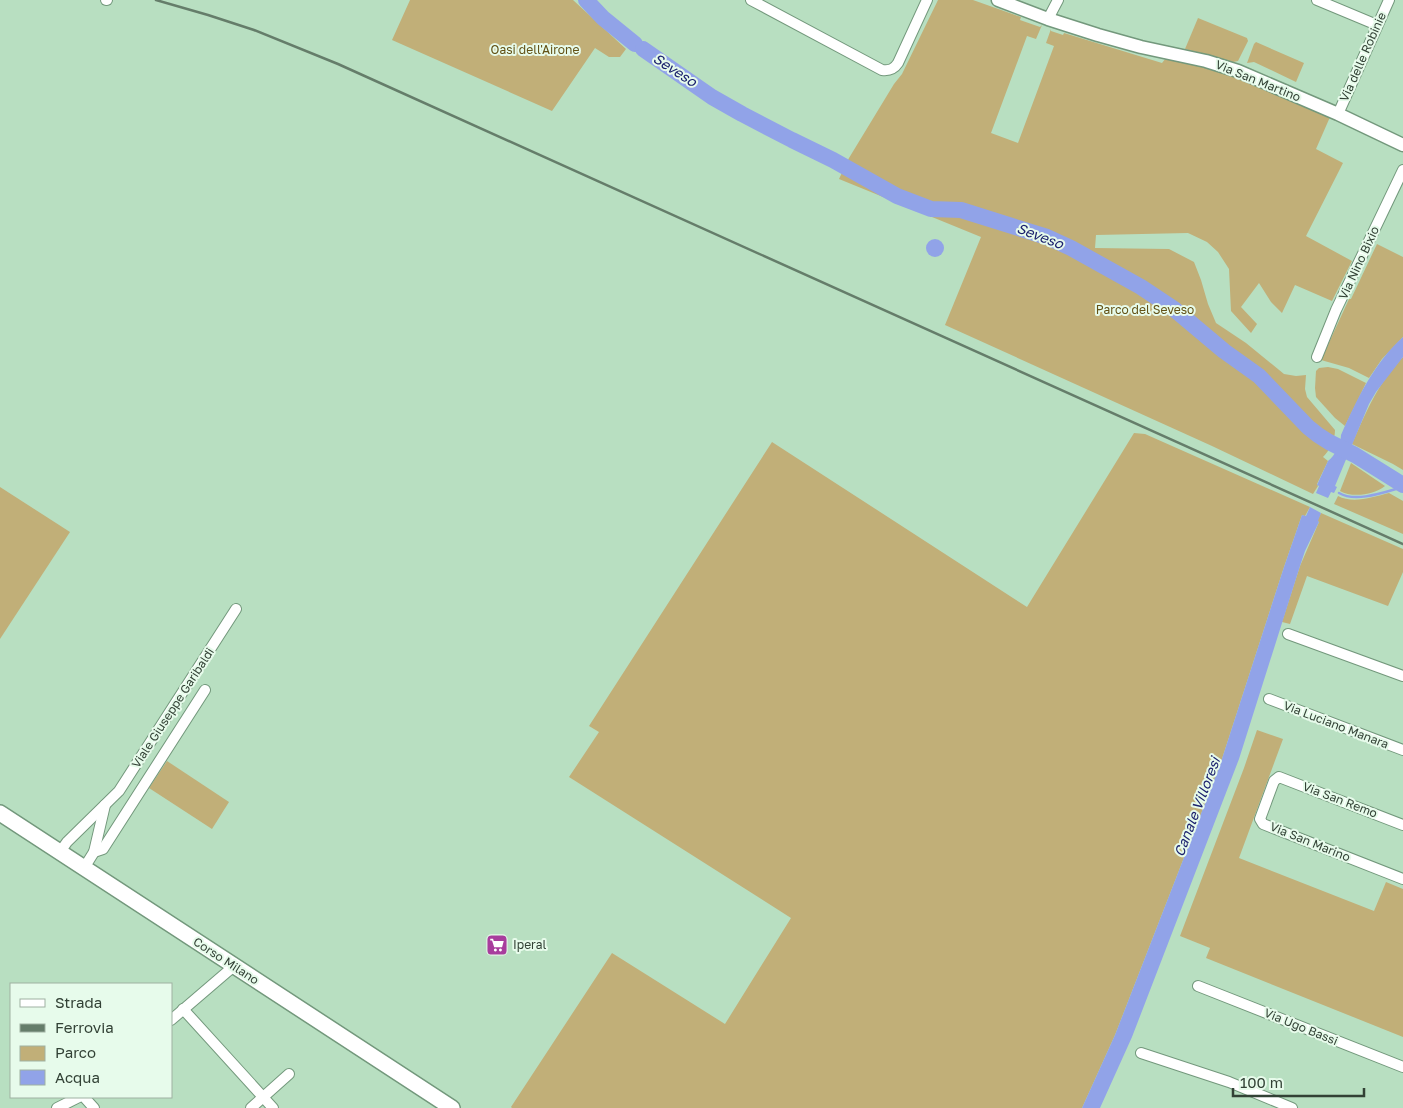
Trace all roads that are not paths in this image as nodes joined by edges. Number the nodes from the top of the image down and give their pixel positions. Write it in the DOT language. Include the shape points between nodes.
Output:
graph roads {
  1 [pos="751,0"];
  2 [pos="927,0"];
  3 [pos="998,0"];
  4 [pos="1058,0"];
  5 [pos="1317,0"];
  6 [pos="1389,0"];
  7 [pos="1048,19"];
  8 [pos="1377,25"];
  9 [pos="1338,114"];
  10 [pos="1403,145"];
  11 [pos="1403,170"];
  12 [pos="1317,357"];
  13 [pos="236,609"];
  14 [pos="1288,634"];
  15 [pos="1403,676"];
  16 [pos="205,690"];
  17 [pos="1270,699"];
  18 [pos="1403,750"];
  19 [pos="1276,778"];
  20 [pos="106,804"];
  21 [pos="0,813"];
  22 [pos="1403,825"];
  23 [pos="60,852"];
  24 [pos="94,852"];
  25 [pos="84,868"];
  26 [pos="1403,879"];
  27 [pos="234,966"];
  28 [pos="1198,986"];
  29 [pos="183,1009"];
  30 [pos="172,1019"];
  31 [pos="1140,1053"];
  32 [pos="1403,1067"];
  33 [pos="289,1074"];
  34 [pos="263,1097"];
  35 [pos="77,1098"];
  36 [pos="85,1098"];
  37 [pos="57,1108"];
  38 [pos="94,1108"];
  39 [pos="251,1108"];
  40 [pos="273,1108"];
  41 [pos="452,1108"];
  42 [pos="1292,1108"];
  1 -- 2 [label="street" via="882,70 892,69 898,63"];
  3 -- 7 [label="street, Via San Martino"];
  4 -- 7 [label="street"];
  5 -- 8 [label="street"];
  6 -- 8 [label="street, Via delle Robinie"];
  7 -- 9 [label="street, Via San Martino" via="1238,71"];
  8 -- 9 [label="street, Via delle Robinie"];
  9 -- 10 [label="street, Via San Martino"];
  11 -- 12 [label="street, Via Nino Bixio"];
  13 -- 20 [label="street, Viale Giuseppe Garibaldi" via="119,790"];
  14 -- 15 [label="street"];
  16 -- 24 [label="street, Viale Giuseppe Garibaldi" via="103,849"];
  17 -- 18 [label="street, Via Luciano Manara"];
  19 -- 22 [label="street, Via San Remo"];
  19 -- 26 [label="street, Via San Marino" via="1260,817 1263,824"];
  20 -- 23 [label="street, Viale Giuseppe Garibaldi"];
  20 -- 24 [label="street, Viale Giuseppe Garibaldi"];
  21 -- 23 [label="main road, Corso Milano"];
  23 -- 25 [label="main road, Corso Milano"];
  24 -- 25 [label="street, Viale Giuseppe Garibaldi"];
  25 -- 27 [label="main road, Corso Milano"];
  27 -- 29 [label="street"];
  27 -- 41 [label="main road, Corso Milano"];
  28 -- 32 [label="street, Via Ugo Bassi"];
  29 -- 30 [label="street"];
  29 -- 34 [label="street"];
  31 -- 42 [label="street" via="1229,1082"];
  33 -- 34 [label="street"];
  34 -- 39 [label="street"];
  34 -- 40 [label="street"];
  35 -- 37 [label="street"];
  36 -- 38 [label="street"];
}
